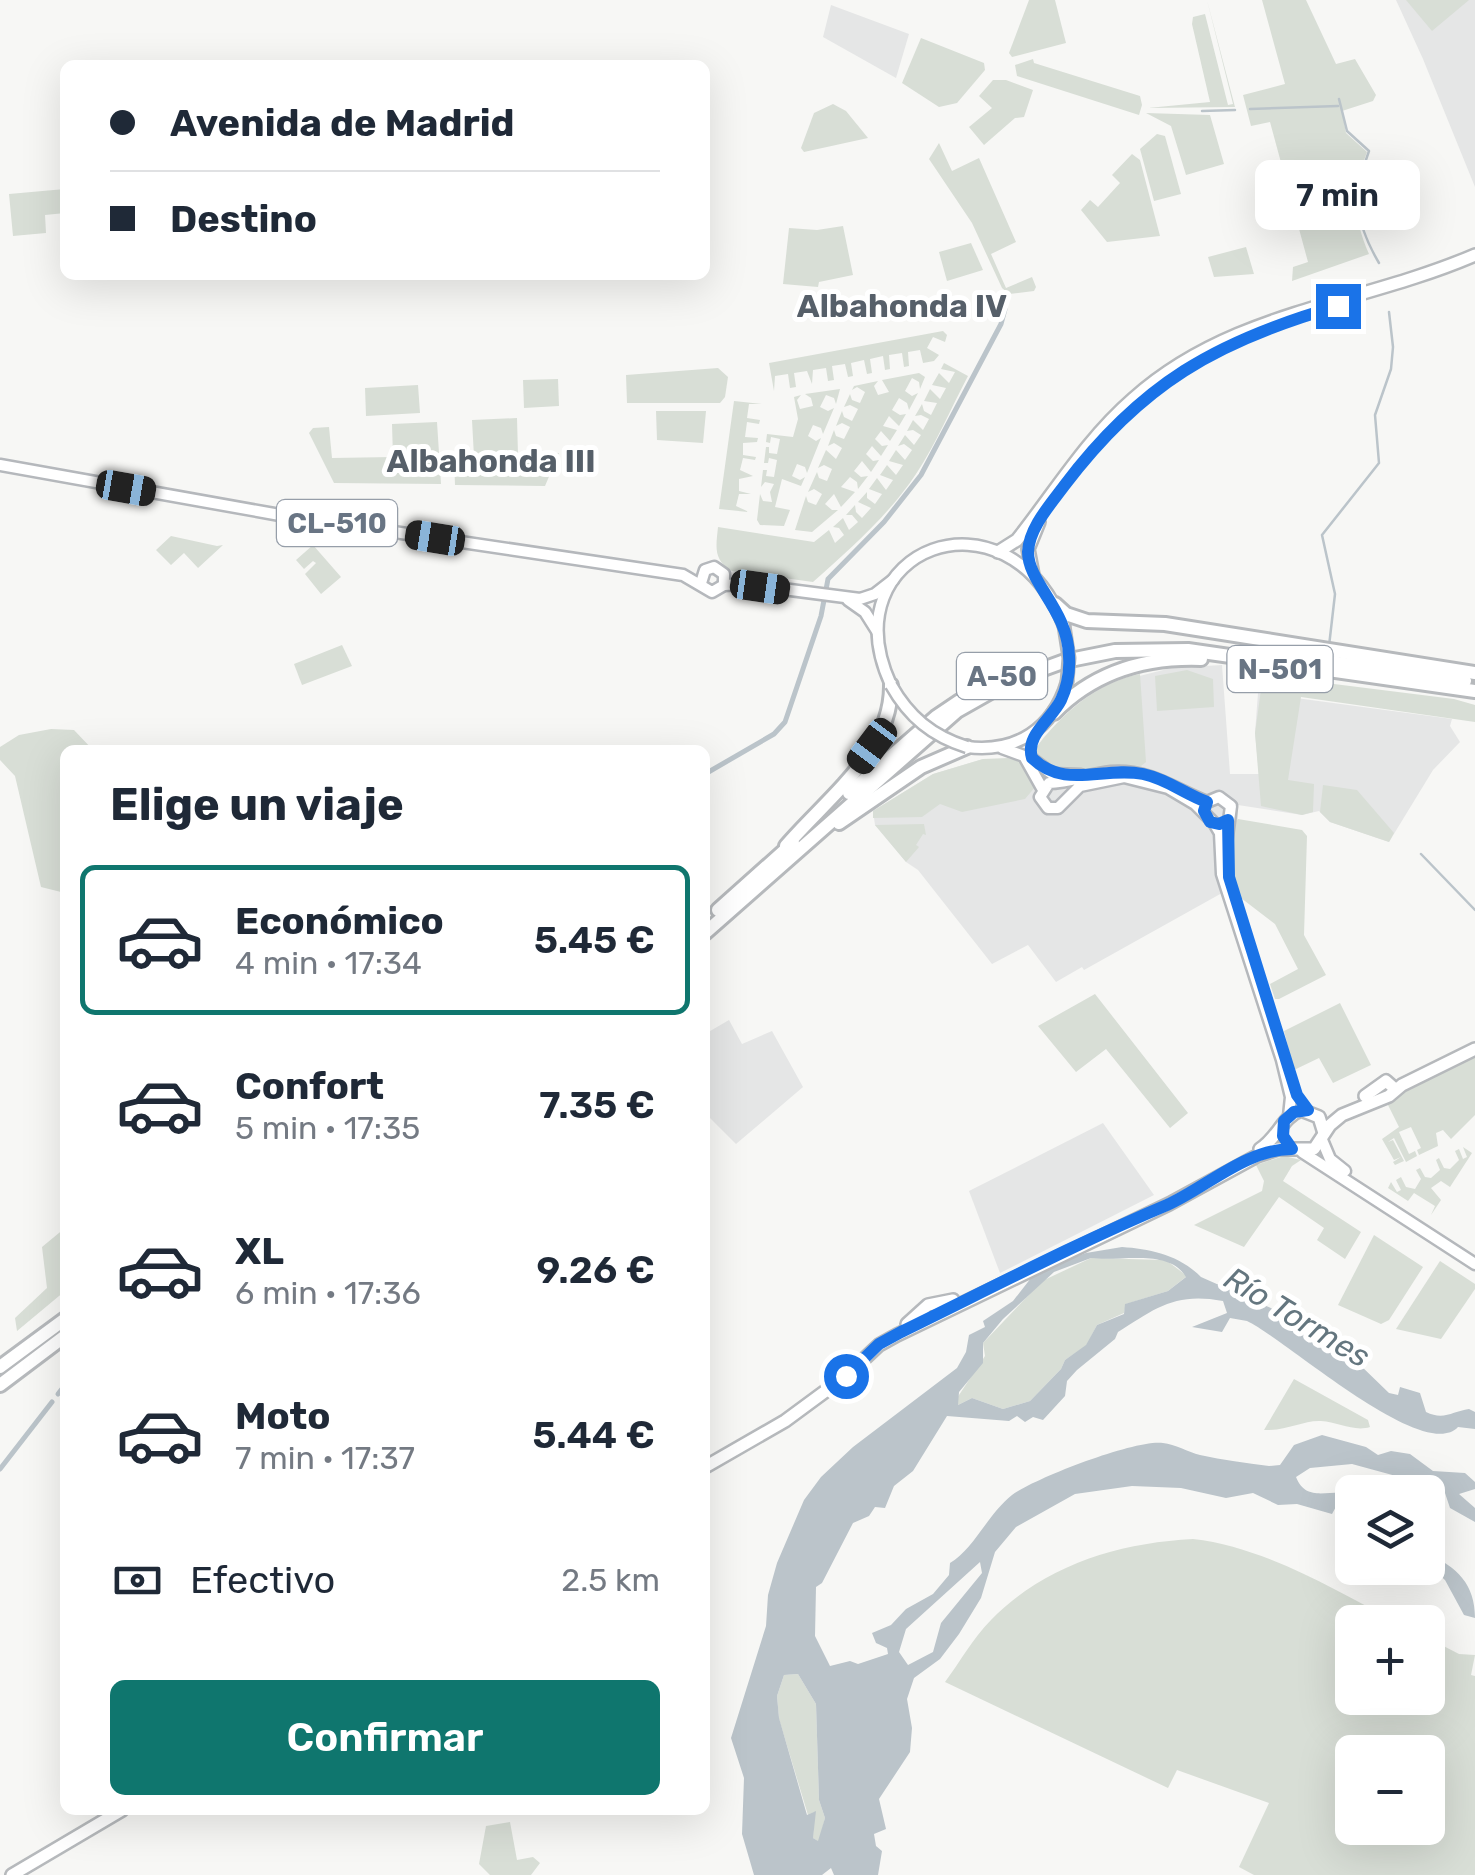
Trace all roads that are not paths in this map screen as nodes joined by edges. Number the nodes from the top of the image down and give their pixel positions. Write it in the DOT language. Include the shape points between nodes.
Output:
graph roads {
  1 [pos="1475,255"];
  2 [pos="1475,263"];
  3 [pos="0,465"];
  4 [pos="998,552"];
  5 [pos="1033,575"];
  6 [pos="702,578"];
  7 [pos="724,580"];
  8 [pos="894,580"];
  9 [pos="846,599"];
  10 [pos="1055,604"];
  11 [pos="1165,624"];
  12 [pos="878,632"];
  13 [pos="1381,669"];
  14 [pos="1475,673"];
  15 [pos="1358,675"];
  16 [pos="1475,683"];
  17 [pos="891,685"];
  18 [pos="1429,688"];
  19 [pos="1452,688"];
  20 [pos="1475,692"];
  21 [pos="1054,713"];
  22 [pos="1037,731"];
  23 [pos="968,747"];
  24 [pos="996,748"];
  25 [pos="1032,758"];
  26 [pos="1090,776"];
  27 [pos="1052,785"];
  28 [pos="1066,797"];
  29 [pos="1206,807"];
  30 [pos="1228,820"];
  31 [pos="1214,823"];
  32 [pos="776,858"];
  33 [pos="769,876"];
  34 [pos="1229,886"];
  35 [pos="710,917"];
  36 [pos="710,928"];
  37 [pos="1475,1041"];
  38 [pos="1475,1049"];
  39 [pos="1393,1086"];
  40 [pos="1377,1094"];
  41 [pos="1312,1112"];
  42 [pos="1289,1116"];
  43 [pos="1282,1128"];
  44 [pos="1323,1137"];
  45 [pos="1297,1150"];
  46 [pos="1166,1200"];
  47 [pos="1475,1260"];
  48 [pos="60,1325"];
  49 [pos="60,1339"];
  50 [pos="24,1358"];
  51 [pos="0,1367"];
  52 [pos="0,1385"];
  53 [pos="710,1461"];
  54 [pos="114,1815"];
  55 [pos="12,1875"];
  1 -- 4 [label="highway" via="1280,316 1188,358 1102,428 1017,540"];
  2 -- 5 [label="highway" via="1281,323 1180,372 1109,432 1056,497 1030,540"];
  3 -- 6 [label="main road, CL-510"];
  4 -- 5 [label="main road"];
  4 -- 8 [label="main road" via="973,544 939,547 914,559"];
  5 -- 10 [label="main road"];
  6 -- 7 [label="main road, CL-510" via="716,568"];
  6 -- 7 [label="main road, CL-510" via="712,592"];
  7 -- 9 [label="main road, CL-510"];
  8 -- 9 [label="main road, CL-510" via="868,597"];
  8 -- 12 [label="main road" via="881,605"];
  9 -- 12 [label="main road"];
  10 -- 11 [label="highway" via="1087,621"];
  10 -- 21 [label="main road, bridge" via="1070,658"];
  11 -- 13 [label="highway"];
  11 -- 14 [label="highway"];
  12 -- 17 [label="main road"];
  13 -- 16 [label="highway, A-50"];
  13 -- 32 [label="highway, A-50" via="1165,640 1046,658 952,705"];
  15 -- 19 [label="highway, A-50"];
  15 -- 21 [label="highway, N-501" via="1170,660 1097,678"];
  15 -- 33 [label="highway, A-50" via="1168,649 1116,651 1036,670 942,723"];
  17 -- 23 [label="main road, bridge" via="926,728"];
  17 -- 32 [label="highway" via="888,721 872,746"];
  18 -- 19 [label="highway"];
  19 -- 20 [label="highway, A-50"];
  21 -- 22 [label="main road"];
  22 -- 24 [label="main road"];
  22 -- 25 [label="main road"];
  23 -- 24 [label="main road"];
  23 -- 33 [label="highway" via="891,786"];
  24 -- 27 [label="main road" via="1024,756"];
  25 -- 26 [label="main road" via="1052,774"];
  25 -- 27 [label="main road"];
  26 -- 27 [label="main road"];
  26 -- 29 [label="main road" via="1142,774"];
  27 -- 28 [label="main road"];
  27 -- 28 [label="main road" via="1041,802 1062,806"];
  28 -- 29 [label="main road" via="1086,783 1124,777 1158,784"];
  29 -- 30 [label="main road" via="1212,798 1225,798 1232,811"];
  29 -- 31 [label="main road"];
  30 -- 31 [label="main road"];
  30 -- 34 [label="main road"];
  31 -- 34 [label="main road"];
  32 -- 35 [label="highway, A-50"];
  33 -- 36 [label="highway, A-50"];
  34 -- 41 [label="main road" via="1297,1095"];
  34 -- 42 [label="main road" via="1275,1035"];
  37 -- 39 [label="highway"];
  38 -- 39 [label="highway"];
  39 -- 40 [label="highway" via="1380,1084"];
  40 -- 41 [label="highway" via="1329,1113"];
  40 -- 44 [label="highway" via="1336,1120"];
  41 -- 42 [label="highway"];
  41 -- 44 [label="highway"];
  42 -- 43 [label="highway"];
  43 -- 45 [label="highway" via="1284,1140"];
  43 -- 46 [label="highway" via="1266,1146"];
  44 -- 45 [label="highway" via="1314,1149"];
  44 -- 47 [label="main road" via="1340,1168"];
  45 -- 46 [label="highway" via="1257,1156"];
  45 -- 47 [label="main road"];
  46 -- 53 [label="highway" via="922,1318 879,1344 836,1385"];
  48 -- 50 [label="highway"];
  49 -- 50 [label="highway"];
  50 -- 51 [label="highway"];
  50 -- 52 [label="highway"];
  54 -- 55 [label="highway"];
}
